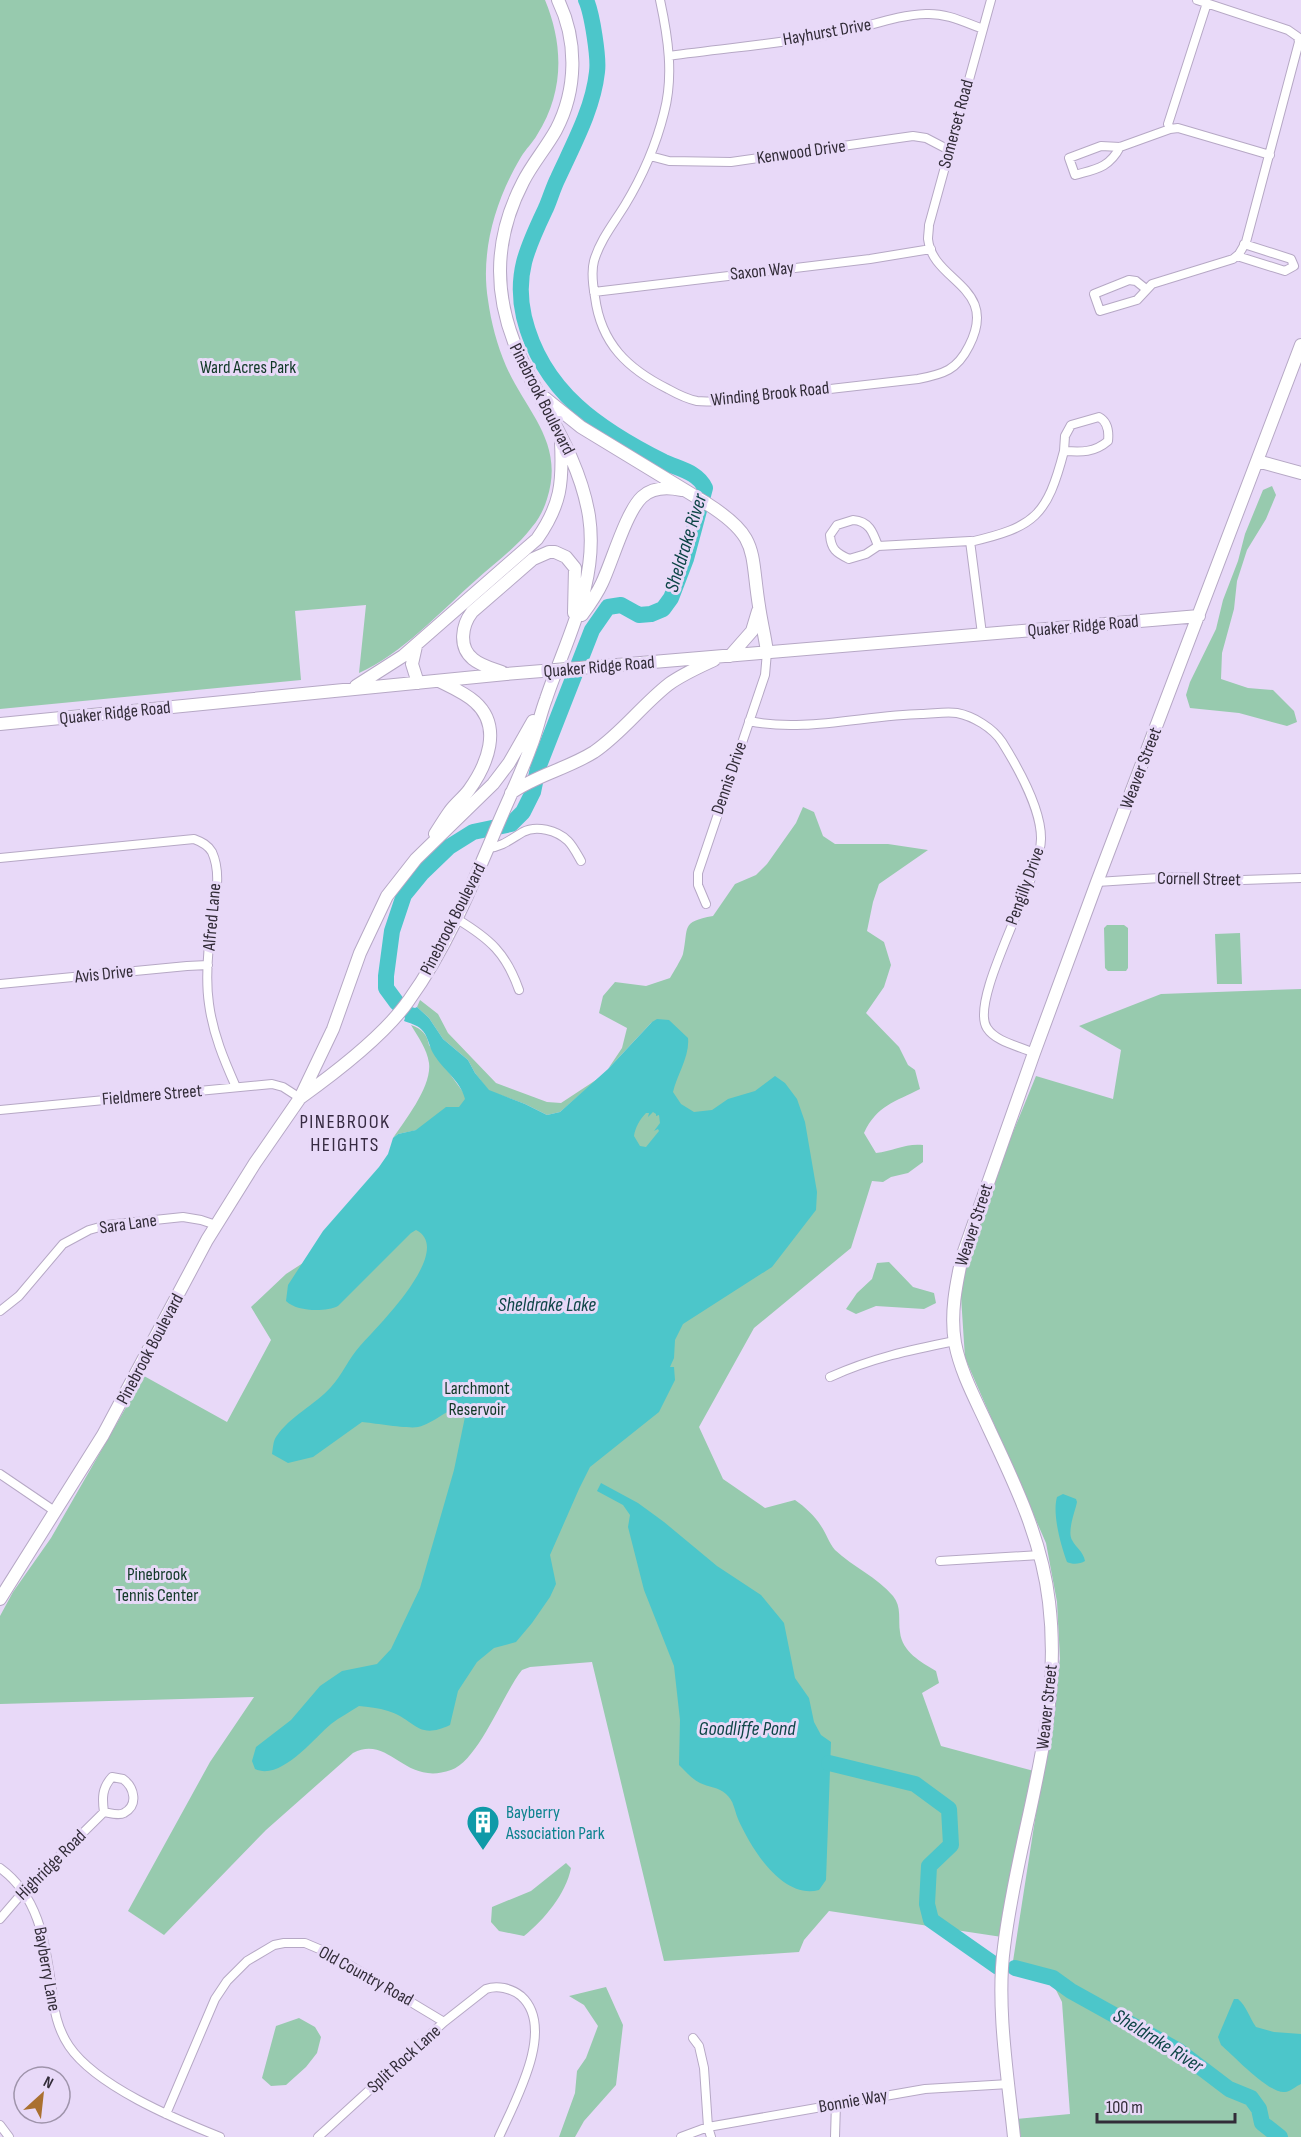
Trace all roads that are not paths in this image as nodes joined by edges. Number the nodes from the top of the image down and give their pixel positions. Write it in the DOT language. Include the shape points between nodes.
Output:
graph roads {
  1 [pos="558,0"];
  2 [pos="660,0"];
  3 [pos="991,0"];
  4 [pos="1197,0"];
  5 [pos="1207,3"];
  6 [pos="982,29"];
  7 [pos="669,56"];
  8 [pos="1298,58"];
  9 [pos="1297,71"];
  10 [pos="1170,129"];
  11 [pos="1120,147"];
  12 [pos="949,150"];
  13 [pos="1270,155"];
  14 [pos="650,156"];
  15 [pos="1244,244"];
  16 [pos="931,249"];
  17 [pos="1237,255"];
  18 [pos="1146,289"];
  19 [pos="594,292"];
  20 [pos="1301,345"];
  21 [pos="539,394"];
  22 [pos="561,435"];
  23 [pos="1064,451"];
  24 [pos="1257,461"];
  25 [pos="1301,473"];
  26 [pos="688,492"];
  27 [pos="970,542"];
  28 [pos="878,546"];
  29 [pos="759,607"];
  30 [pos="1199,616"];
  31 [pos="573,629"];
  32 [pos="982,634"];
  33 [pos="416,644"];
  34 [pos="767,652"];
  35 [pos="725,656"];
  36 [pos="506,674"];
  37 [pos="438,681"];
  38 [pos="418,682"];
  39 [pos="352,689"];
  40 [pos="546,699"];
  41 [pos="749,721"];
  42 [pos="0,724"];
  43 [pos="511,793"];
  44 [pos="481,797"];
  45 [pos="501,816"];
  46 [pos="491,842"];
  47 [pos="425,850"];
  48 [pos="0,858"];
  49 [pos="581,861"];
  50 [pos="1301,878"];
  51 [pos="1097,882"];
  52 [pos="706,904"];
  53 [pos="457,919"];
  54 [pos="208,965"];
  55 [pos="0,984"];
  56 [pos="519,990"];
  57 [pos="1034,1053"];
  58 [pos="236,1087"];
  59 [pos="300,1098"];
  60 [pos="0,1110"];
  61 [pos="216,1225"];
  62 [pos="0,1311"];
  63 [pos="955,1341"];
  64 [pos="830,1377"];
  65 [pos="0,1474"];
  66 [pos="56,1512"];
  67 [pos="1040,1555"];
  68 [pos="940,1561"];
  69 [pos="0,1599"];
  70 [pos="104,1812"];
  71 [pos="0,1868"];
  72 [pos="24,1891"];
  73 [pos="0,1919"];
  74 [pos="444,2022"];
  75 [pos="693,2038"];
  76 [pos="1009,2084"];
  77 [pos="836,2103"];
  78 [pos="166,2114"];
  79 [pos="0,2125"];
  80 [pos="708,2127"];
  81 [pos="9,2137"];
  82 [pos="219,2137"];
  83 [pos="318,2137"];
  84 [pos="500,2137"];
  85 [pos="681,2137"];
  86 [pos="711,2137"];
  87 [pos="835,2137"];
  88 [pos="1014,2137"];
  1 -- 21 [label="street, Pinebrook Boulevard" via="573,55 570,90 556,131 527,174 513,204 500,271 510,335"];
  2 -- 7 [label="street, Winding Brook Road"];
  3 -- 6 [label="street, Somerset Road"];
  4 -- 5 [label="street"];
  5 -- 8 [label="street" via="1293,33 1299,42"];
  5 -- 10 [label="street" via="1168,124"];
  6 -- 7 [label="street, Hayhurst Drive" via="939,14 924,14 837,33"];
  6 -- 12 [label="street, Somerset Road"];
  7 -- 14 [label="street, Winding Brook Road" via="668,95"];
  8 -- 9 [label="street"];
  9 -- 13 [label="street"];
  10 -- 11 [label="street"];
  10 -- 13 [label="street" via="1189,129"];
  11 -- 11 [label="street" via="1106,166 1075,175 1069,158 1101,146"];
  12 -- 14 [label="street, Kenwood Drive" via="913,136 731,162 669,161"];
  12 -- 16 [label="street, Somerset Road" via="929,225"];
  13 -- 15 [label="street"];
  14 -- 19 [label="street, Winding Brook Road" via="594,262"];
  15 -- 17 [label="street"];
  15 -- 17 [label="street" via="1291,259 1294,266 1285,271"];
  16 -- 19 [label="street, Saxon Way"];
  16 -- 19 [label="street, Winding Brook Road" via="974,302 976,326 965,355 957,364 944,374 918,379 697,401 644,377 627,362 603,330"];
  17 -- 18 [label="street"];
  18 -- 18 [label="street" via="1129,280 1094,294 1100,311 1137,300"];
  20 -- 24 [label="street, Weaver Street"];
  21 -- 22 [label="street, Pinebrook Boulevard"];
  21 -- 26 [label="street" via="581,427"];
  22 -- 31 [label="street, Pinebrook Boulevard" via="584,492 591,534 587,581"];
  22 -- 33 [label="street" via="562,485 544,528 528,547"];
  23 -- 23 [label="street" via="1087,452 1102,446 1108,441 1109,432 1104,419 1071,424"];
  23 -- 27 [label="street" via="1055,483 1032,519 1005,534"];
  24 -- 25 [label="street"];
  24 -- 30 [label="street, Weaver Street"];
  26 -- 29 [label="street" via="733,522 749,544"];
  26 -- 31 [label="street" via="659,489 638,501 601,585"];
  27 -- 28 [label="street"];
  27 -- 32 [label="street"];
  28 -- 28 [label="street" via="872,530 860,520 837,525 830,535 836,553 849,559"];
  29 -- 34 [label="street"];
  29 -- 35 [label="street" via="752,631"];
  30 -- 32 [label="street, Quaker Ridge Road"];
  30 -- 51 [label="street, Weaver Street"];
  31 -- 36 [label="street" via="574,568 566,557 555,552 538,555 472,612 465,624 463,638 470,656"];
  31 -- 40 [label="street, Pinebrook Boulevard"];
  32 -- 34 [label="street, Quaker Ridge Road"];
  33 -- 38 [label="street" via="412,664"];
  33 -- 39 [label="street"];
  34 -- 35 [label="street, Quaker Ridge Road"];
  34 -- 41 [label="street, Dennis Drive" via="765,675"];
  35 -- 36 [label="street, Quaker Ridge Road, bridge"];
  35 -- 43 [label="street" via="670,683 603,746"];
  36 -- 37 [label="street, Quaker Ridge Road"];
  37 -- 38 [label="street, Quaker Ridge Road"];
  37 -- 47 [label="street" via="480,707 489,721 491,737 474,782"];
  38 -- 39 [label="street, Quaker Ridge Road"];
  39 -- 42 [label="street, Quaker Ridge Road"];
  40 -- 43 [label="street, Pinebrook Boulevard"];
  40 -- 44 [label="street, Pinebrook Boulevard" via="509,763"];
  41 -- 52 [label="street, Dennis Drive" via="698,873"];
  41 -- 57 [label="street, Pengilly Drive" via="782,726 957,713 980,722 1001,740 1028,791 1039,821 1041,844 988,992 984,1021 994,1036"];
  43 -- 45 [label="street, Pinebrook Boulevard"];
  44 -- 45 [label="street" via="496,802"];
  44 -- 47 [label="street, Pinebrook Boulevard"];
  45 -- 46 [label="street, Pinebrook Boulevard"];
  46 -- 49 [label="street" via="501,846 528,830 543,830 568,841"];
  46 -- 53 [label="street, Pinebrook Boulevard"];
  47 -- 59 [label="street, Pinebrook Boulevard" via="393,886 376,915 333,1029"];
  48 -- 54 [label="street, Alfred Lane" via="194,839 202,842 212,853 216,868"];
  50 -- 51 [label="street, Cornell Street" via="1175,877"];
  51 -- 57 [label="street, Weaver Street"];
  53 -- 56 [label="street" via="500,952 513,971"];
  53 -- 59 [label="street, Pinebrook Boulevard" via="434,963 400,1012 333,1074"];
  54 -- 55 [label="street, Avis Drive"];
  54 -- 58 [label="street, Alfred Lane" via="212,1026"];
  57 -- 63 [label="street, Weaver Street" via="962,1257 954,1298"];
  58 -- 59 [label="street, Fieldmere Street" via="278,1085"];
  58 -- 60 [label="street, Fieldmere Street"];
  59 -- 61 [label="street, Pinebrook Boulevard"];
  61 -- 62 [label="street, Sara Lane" via="183,1217 89,1230 63,1244 19,1296"];
  61 -- 66 [label="street, Pinebrook Boulevard" via="114,1418"];
  63 -- 64 [label="street" via="862,1362"];
  63 -- 67 [label="street, Weaver Street" via="962,1371 1013,1479"];
  65 -- 66 [label="street"];
  66 -- 69 [label="street, Pinebrook Boulevard"];
  67 -- 68 [label="street"];
  67 -- 76 [label="street, Weaver Street" via="1050,1610 1053,1670 1040,1769 1003,1950"];
  70 -- 70 [label="street" via="103,1793 107,1783 117,1776 133,1789 134,1796 126,1812"];
  70 -- 72 [label="street, Highridge Road"];
  71 -- 72 [label="street, Bayberry Lane"];
  72 -- 73 [label="street, Highridge Road"];
  72 -- 78 [label="street, Bayberry Lane" via="40,1928 56,2020 68,2044 96,2073"];
  74 -- 78 [label="street, Old Country Road" via="331,1954 305,1943 274,1945 247,1961 215,1999"];
  74 -- 83 [label="street, Split Rock Lane"];
  74 -- 84 [label="street, Split Rock Lane" via="493,1987 513,1991 524,1999 531,2012 536,2039 524,2082"];
  75 -- 80 [label="street" via="704,2068"];
  76 -- 77 [label="street, Bonnie Way" via="925,2089"];
  76 -- 88 [label="street, Weaver Street"];
  77 -- 80 [label="street, Bonnie Way"];
  77 -- 87 [label="street"];
  78 -- 82 [label="street, Bayberry Lane"];
  79 -- 81 [label="street"];
  80 -- 85 [label="street, Bonnie Way"];
  80 -- 86 [label="street"];
}
